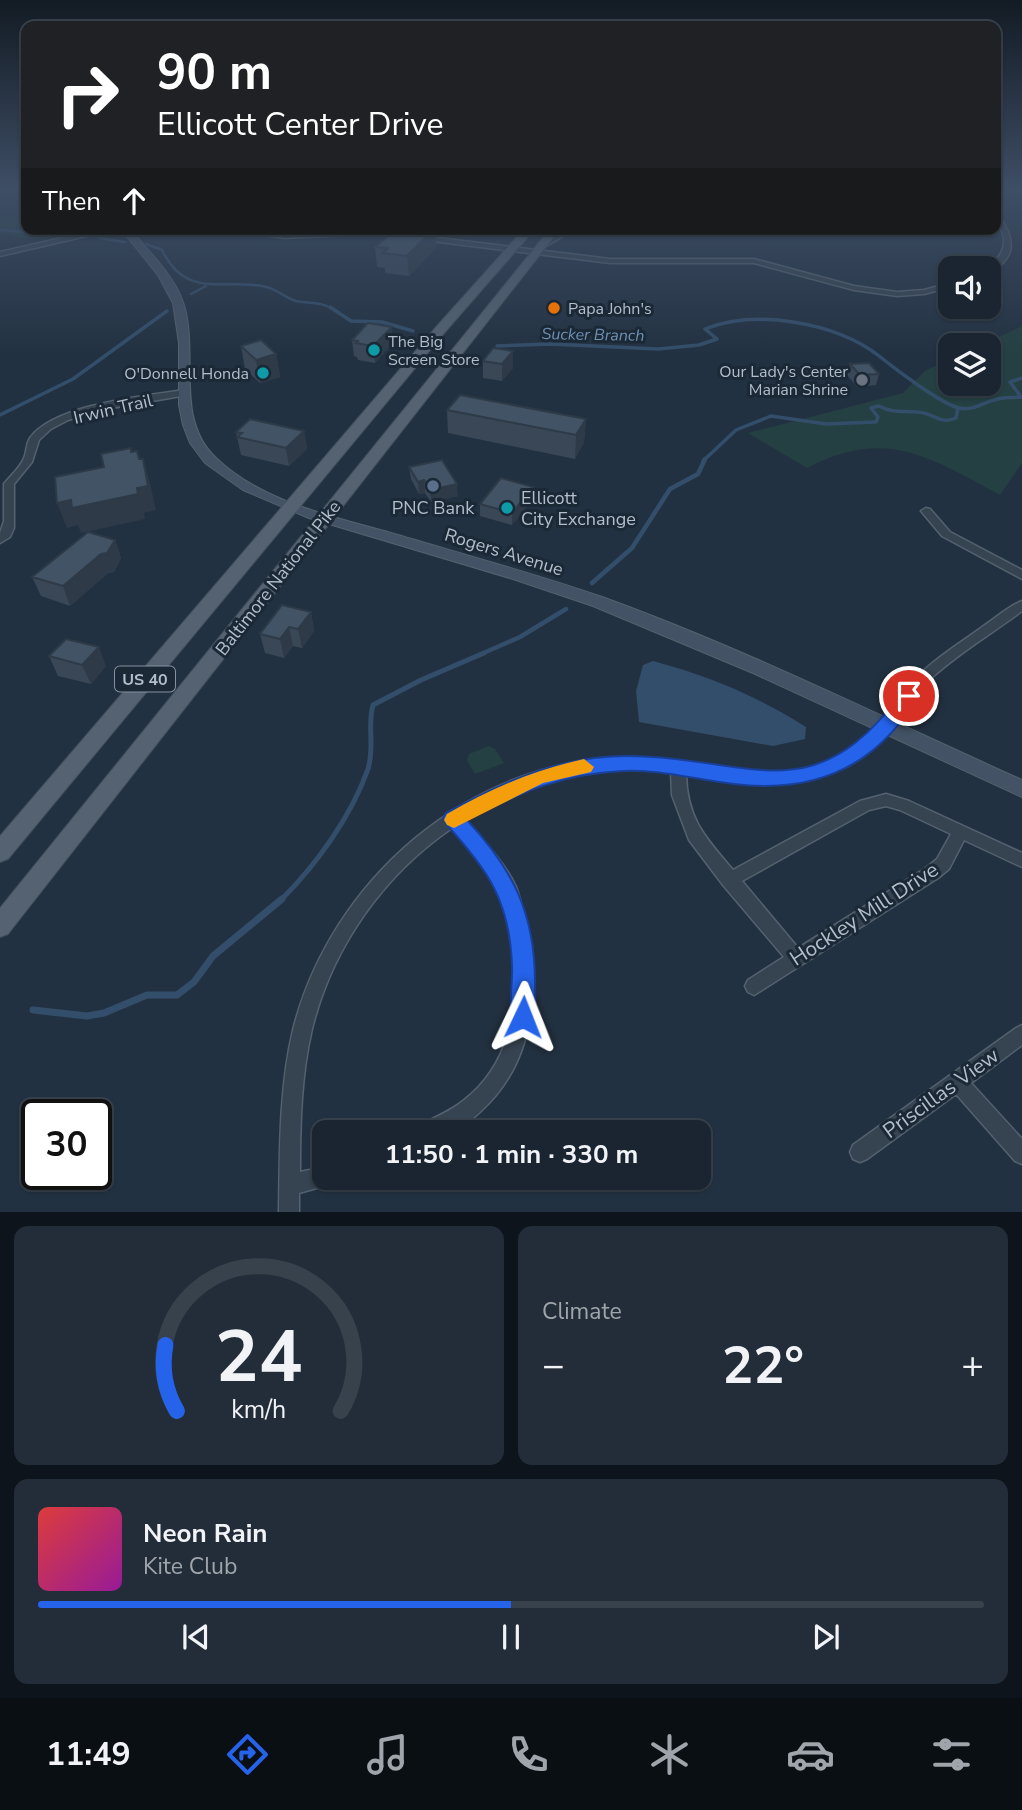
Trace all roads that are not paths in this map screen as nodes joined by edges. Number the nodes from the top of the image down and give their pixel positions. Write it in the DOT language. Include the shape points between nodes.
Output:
graph roads {
  1 [pos="43,245"];
  2 [pos="137,245"];
  3 [pos="483,245"];
  4 [pos="516,245"];
  5 [pos="543,245"];
  6 [pos="545,245"];
  7 [pos="1009,245"];
  8 [pos="541,247"];
  9 [pos="513,248"];
  10 [pos="0,254"];
  11 [pos="1001,260"];
  12 [pos="938,288"];
  13 [pos="184,393"];
  14 [pos="290,506"];
  15 [pos="926,511"];
  16 [pos="325,519"];
  17 [pos="0,540"];
  18 [pos="1022,575"];
  19 [pos="1022,604"];
  20 [pos="886,728"];
  21 [pos="678,767"];
  22 [pos="1022,789"];
  23 [pos="453,818"];
  24 [pos="961,831"];
  25 [pos="0,852"];
  26 [pos="1022,860"];
  27 [pos="729,880"];
  28 [pos="0,926"];
  29 [pos="796,959"];
  30 [pos="754,986"];
  31 [pos="1022,1034"];
  32 [pos="958,1082"];
  33 [pos="449,1120"];
  34 [pos="860,1152"];
  35 [pos="1022,1154"];
  36 [pos="312,1180"];
  37 [pos="289,1185"];
  38 [pos="289,1212"];
  1 -- 10 [label="street"];
  2 -- 13 [label="main road, Rogers Avenue" via="178,302"];
  3 -- 9 [label="street"];
  4 -- 9 [label="main road, Baltimore National Pike / US 40"];
  5 -- 8 [label="main road, Baltimore National Pike / US 40"];
  6 -- 8 [label="street"];
  7 -- 11 [label="street"];
  8 -- 9 [label="street"];
  8 -- 12 [label="street" via="610,261 754,261 854,288 897,294"];
  8 -- 16 [label="main road, Baltimore National Pike / US 40"];
  9 -- 14 [label="main road, Baltimore National Pike / US 40"];
  13 -- 14 [label="main road, Rogers Avenue" via="190,430 211,461 241,483"];
  13 -- 17 [label="street, Irwin Trail" via="98,409 38,435 28,460 9,484 11,525"];
  14 -- 16 [label="main road, Rogers Avenue"];
  14 -- 25 [label="main road, Baltimore National Pike / US 40"];
  15 -- 18 [label="street" via="946,534"];
  16 -- 20 [label="main road, Rogers Avenue" via="598,602 703,643"];
  16 -- 28 [label="main road, Baltimore National Pike / US 40"];
  19 -- 20 [label="street" via="931,671"];
  20 -- 21 [label="street" via="835,767 793,778 736,777"];
  20 -- 22 [label="main road, Rogers Avenue"];
  21 -- 23 [label="street" via="626,763 577,767 540,776"];
  21 -- 27 [label="street" via="684,814 694,835"];
  23 -- 33 [label="street" via="489,858 511,897 525,1000 521,1034 496,1081 471,1107"];
  23 -- 37 [label="street" via="382,878 355,912 318,979 291,1100"];
  24 -- 26 [label="street"];
  24 -- 27 [label="street" via="904,805 874,801"];
  24 -- 29 [label="street, Hockley Mill Drive" via="943,864 932,873"];
  27 -- 29 [label="street"];
  29 -- 30 [label="street, Hockley Mill Drive"];
  31 -- 32 [label="street, Priscillas View"];
  32 -- 34 [label="street, Priscillas View"];
  32 -- 35 [label="street"];
  36 -- 37 [label="street"];
  37 -- 38 [label="street"];
}
